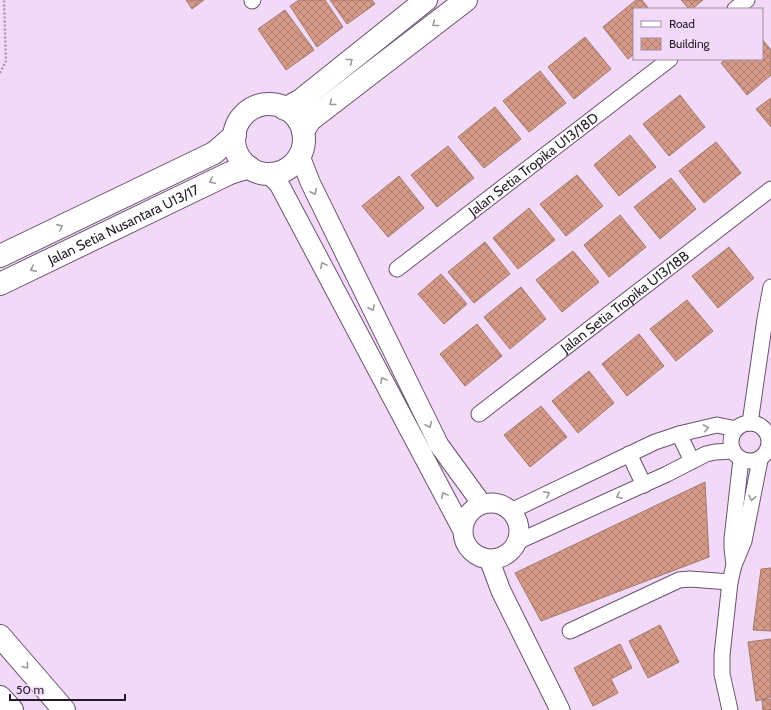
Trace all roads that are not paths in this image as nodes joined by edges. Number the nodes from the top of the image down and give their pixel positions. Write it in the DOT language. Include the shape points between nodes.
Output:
graph roads {
  1 [pos="426,0"];
  2 [pos="466,0"];
  3 [pos="747,0"];
  4 [pos="736,8"];
  5 [pos="669,60"];
  6 [pos="285,109"];
  7 [pos="303,131"];
  8 [pos="235,135"];
  9 [pos="300,156"];
  10 [pos="249,168"];
  11 [pos="269,174"];
  12 [pos="771,189"];
  13 [pos="0,256"];
  14 [pos="397,269"];
  15 [pos="0,284"];
  16 [pos="771,287"];
  17 [pos="479,414"];
  18 [pos="743,426"];
  19 [pos="679,434"];
  20 [pos="770,444"];
  21 [pos="629,454"];
  22 [pos="737,455"];
  23 [pos="760,460"];
  24 [pos="692,461"];
  25 [pos="644,485"];
  26 [pos="482,504"];
  27 [pos="511,511"];
  28 [pos="462,530"];
  29 [pos="517,542"];
  30 [pos="489,559"];
  31 [pos="734,565"];
  32 [pos="730,582"];
  33 [pos="570,631"];
  34 [pos="0,636"];
  35 [pos="0,697"];
  36 [pos="12,710"];
  37 [pos="64,710"];
  38 [pos="560,710"];
  39 [pos="730,710"];
  6 -- 1 [label="main road, one-way" via="301,100"];
  2 -- 7 [label="main road, one-way" via="310,120"];
  3 -- 4 [label="street"];
  5 -- 14 [label="street, Jalan Setia Tropika U13/18D"];
  6 -- 7 [label="main road" via="293,114"];
  6 -- 8 [label="main road" via="275,105 253,108 238,124"];
  7 -- 9 [label="main road" via="303,148"];
  8 -- 10 [label="main road" via="237,153"];
  13 -- 8 [label="main road, Jalan Setia Nusantara U13/17, one-way" via="214,153"];
  9 -- 11 [label="main road" via="287,169"];
  9 -- 26 [label="street, one-way" via="310,182 440,445"];
  10 -- 11 [label="main road"];
  10 -- 15 [label="main road, Jalan Setia Nusantara U13/17, one-way" via="230,173"];
  28 -- 11 [label="street, one-way" via="280,184"];
  12 -- 17 [label="street, Jalan Setia Tropika U13/18B"];
  16 -- 18 [label="street"];
  19 -- 18 [label="street, one-way" via="716,425"];
  18 -- 20 [label="street" via="756,424 762,427"];
  18 -- 22 [label="street" via="731,439 731,445"];
  19 -- 21 [label="street"];
  19 -- 24 [label="street"];
  20 -- 23 [label="street" via="765,456"];
  21 -- 25 [label="street"];
  27 -- 21 [label="street, one-way"];
  22 -- 23 [label="street" via="747,462"];
  22 -- 24 [label="street" via="715,452"];
  22 -- 31 [label="street" via="732,539"];
  23 -- 31 [label="street, one-way" via="744,541"];
  24 -- 25 [label="street"];
  25 -- 29 [label="street, one-way"];
  26 -- 27 [label="street" via="498,503"];
  26 -- 28 [label="street" via="468,514"];
  27 -- 29 [label="street" via="519,526"];
  28 -- 30 [label="street" via="467,546 473,553"];
  29 -- 30 [label="street" via="506,555"];
  30 -- 38 [label="street" via="501,591"];
  31 -- 32 [label="street"];
  32 -- 33 [label="street" via="679,580"];
  32 -- 39 [label="street" via="722,655 722,674"];
  34 -- 37 [label="main road, one-way"];
  35 -- 36 [label="main road"];
}
